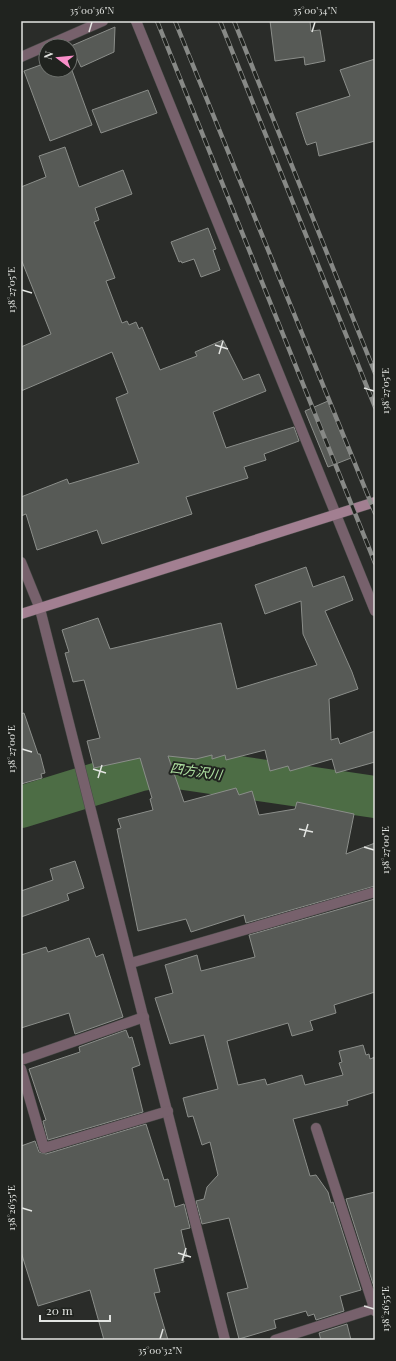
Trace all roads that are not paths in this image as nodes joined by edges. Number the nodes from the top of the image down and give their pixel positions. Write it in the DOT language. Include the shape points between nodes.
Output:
graph roads {
  1 [pos="103,21"];
  2 [pos="136,21"];
  3 [pos="21,57"];
  4 [pos="375,502"];
  5 [pos="335,515"];
  6 [pos="21,562"];
  7 [pos="40,608"];
  8 [pos="375,611"];
  9 [pos="21,614"];
  10 [pos="375,892"];
  11 [pos="131,963"];
  12 [pos="144,1017"];
  13 [pos="21,1060"];
  14 [pos="21,1069"];
  15 [pos="168,1111"];
  16 [pos="316,1128"];
  17 [pos="375,1309"];
  18 [pos="225,1340"];
  19 [pos="275,1340"];
  1 -- 3 [label="street"];
  2 -- 5 [label="street"];
  4 -- 5 [label="street"];
  5 -- 7 [label="street"];
  5 -- 8 [label="street"];
  6 -- 7 [label="street"];
  7 -- 9 [label="street"];
  7 -- 11 [label="street"];
  10 -- 11 [label="street"];
  11 -- 12 [label="street"];
  12 -- 13 [label="street"];
  12 -- 15 [label="street"];
  14 -- 15 [label="street" via="44,1148"];
  15 -- 18 [label="street"];
  16 -- 17 [label="street"];
  17 -- 19 [label="street"];
}
